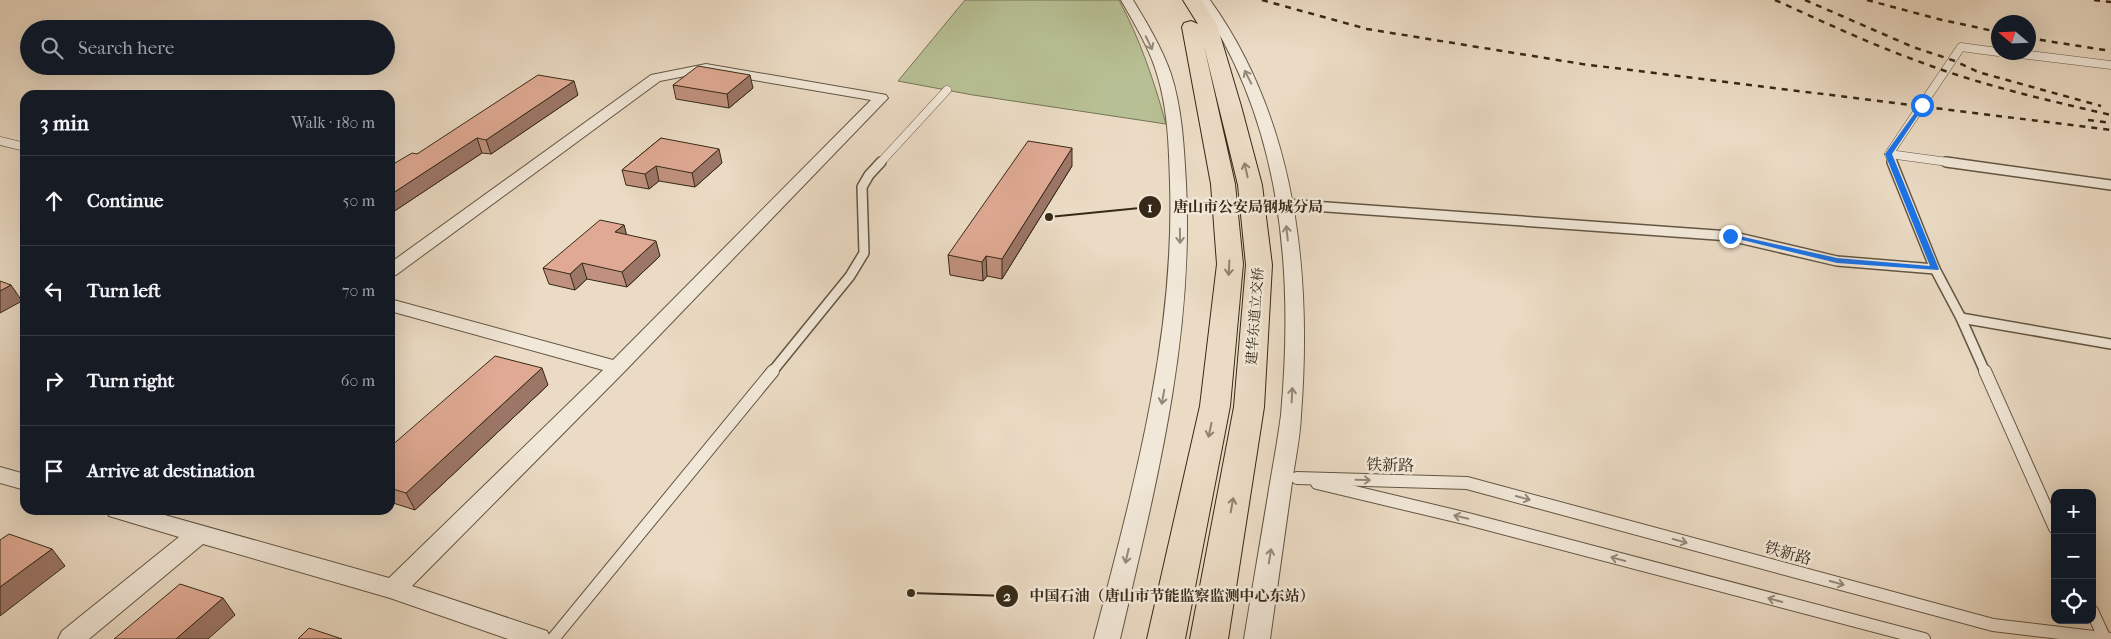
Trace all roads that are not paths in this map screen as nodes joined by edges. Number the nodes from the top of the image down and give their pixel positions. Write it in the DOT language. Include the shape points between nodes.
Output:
graph roads {
  1 [pos="1127,0"];
  2 [pos="1176,0"];
  3 [pos="1192,0"];
  4 [pos="1204,0"];
  5 [pos="1991,51"];
  6 [pos="2036,56"];
  7 [pos="2111,66"];
  8 [pos="947,90"];
  9 [pos="0,141"];
  10 [pos="20,146"];
  11 [pos="1889,154"];
  12 [pos="2111,185"];
  13 [pos="1285,204"];
  14 [pos="395,267"];
  15 [pos="1935,269"];
  16 [pos="395,306"];
  17 [pos="1960,318"];
  18 [pos="2111,344"];
  19 [pos="617,366"];
  20 [pos="1290,472"];
  21 [pos="0,474"];
  22 [pos="20,480"];
  23 [pos="135,515"];
  24 [pos="2051,519"];
  25 [pos="200,533"];
  26 [pos="393,589"];
  27 [pos="2096,618"];
  28 [pos="2108,638"];
  29 [pos="71,639"];
  30 [pos="538,639"];
  31 [pos="553,639"];
  32 [pos="1107,639"];
  33 [pos="1166,639"];
  34 [pos="1209,639"];
  35 [pos="1257,639"];
  36 [pos="1924,639"];
  1 -- 32 [label="street, one-way" via="1165,76 1175,134 1180,260 1171,349 1158,427"];
  2 -- 33 [label="main road, 建华东道立交桥, one-way" via="1191,24 1208,106 1223,184 1230,264 1215,406"];
  34 -- 3 [label="main road, 建华东道立交桥, one-way" via="1249,407 1259,265 1250,185 1231,106 1208,25"];
  13 -- 4 [label="street, one-way" via="1276,157 1252,84 1223,27"];
  5 -- 11 [label="lane" via="1962,47"];
  6 -- 7 [label="lane"];
  8 -- 31 [label="lane" via="869,175 862,187 864,253 850,276"];
  9 -- 10 [label="lane"];
  11 -- 12 [label="lane"];
  11 -- 15 [label="lane"];
  13 -- 15 [label="lane" via="1730,236 1829,260"];
  20 -- 13 [label="street, one-way" via="1296,310"];
  14 -- 19 [label="street" via="656,78 706,68 881,98"];
  15 -- 17 [label="lane"];
  16 -- 19 [label="street"];
  17 -- 18 [label="lane"];
  17 -- 24 [label="lane"];
  19 -- 26 [label="street"];
  20 -- 28 [label="lane, 铁新路, one-way" via="1467,483 1986,624"];
  35 -- 20 [label="street, one-way"];
  36 -- 20 [label="lane, 铁新路, one-way"];
  21 -- 22 [label="street"];
  23 -- 25 [label="street"];
  25 -- 26 [label="street"];
  25 -- 29 [label="street"];
  26 -- 30 [label="street"];
  27 -- 28 [label="lane"];
}
